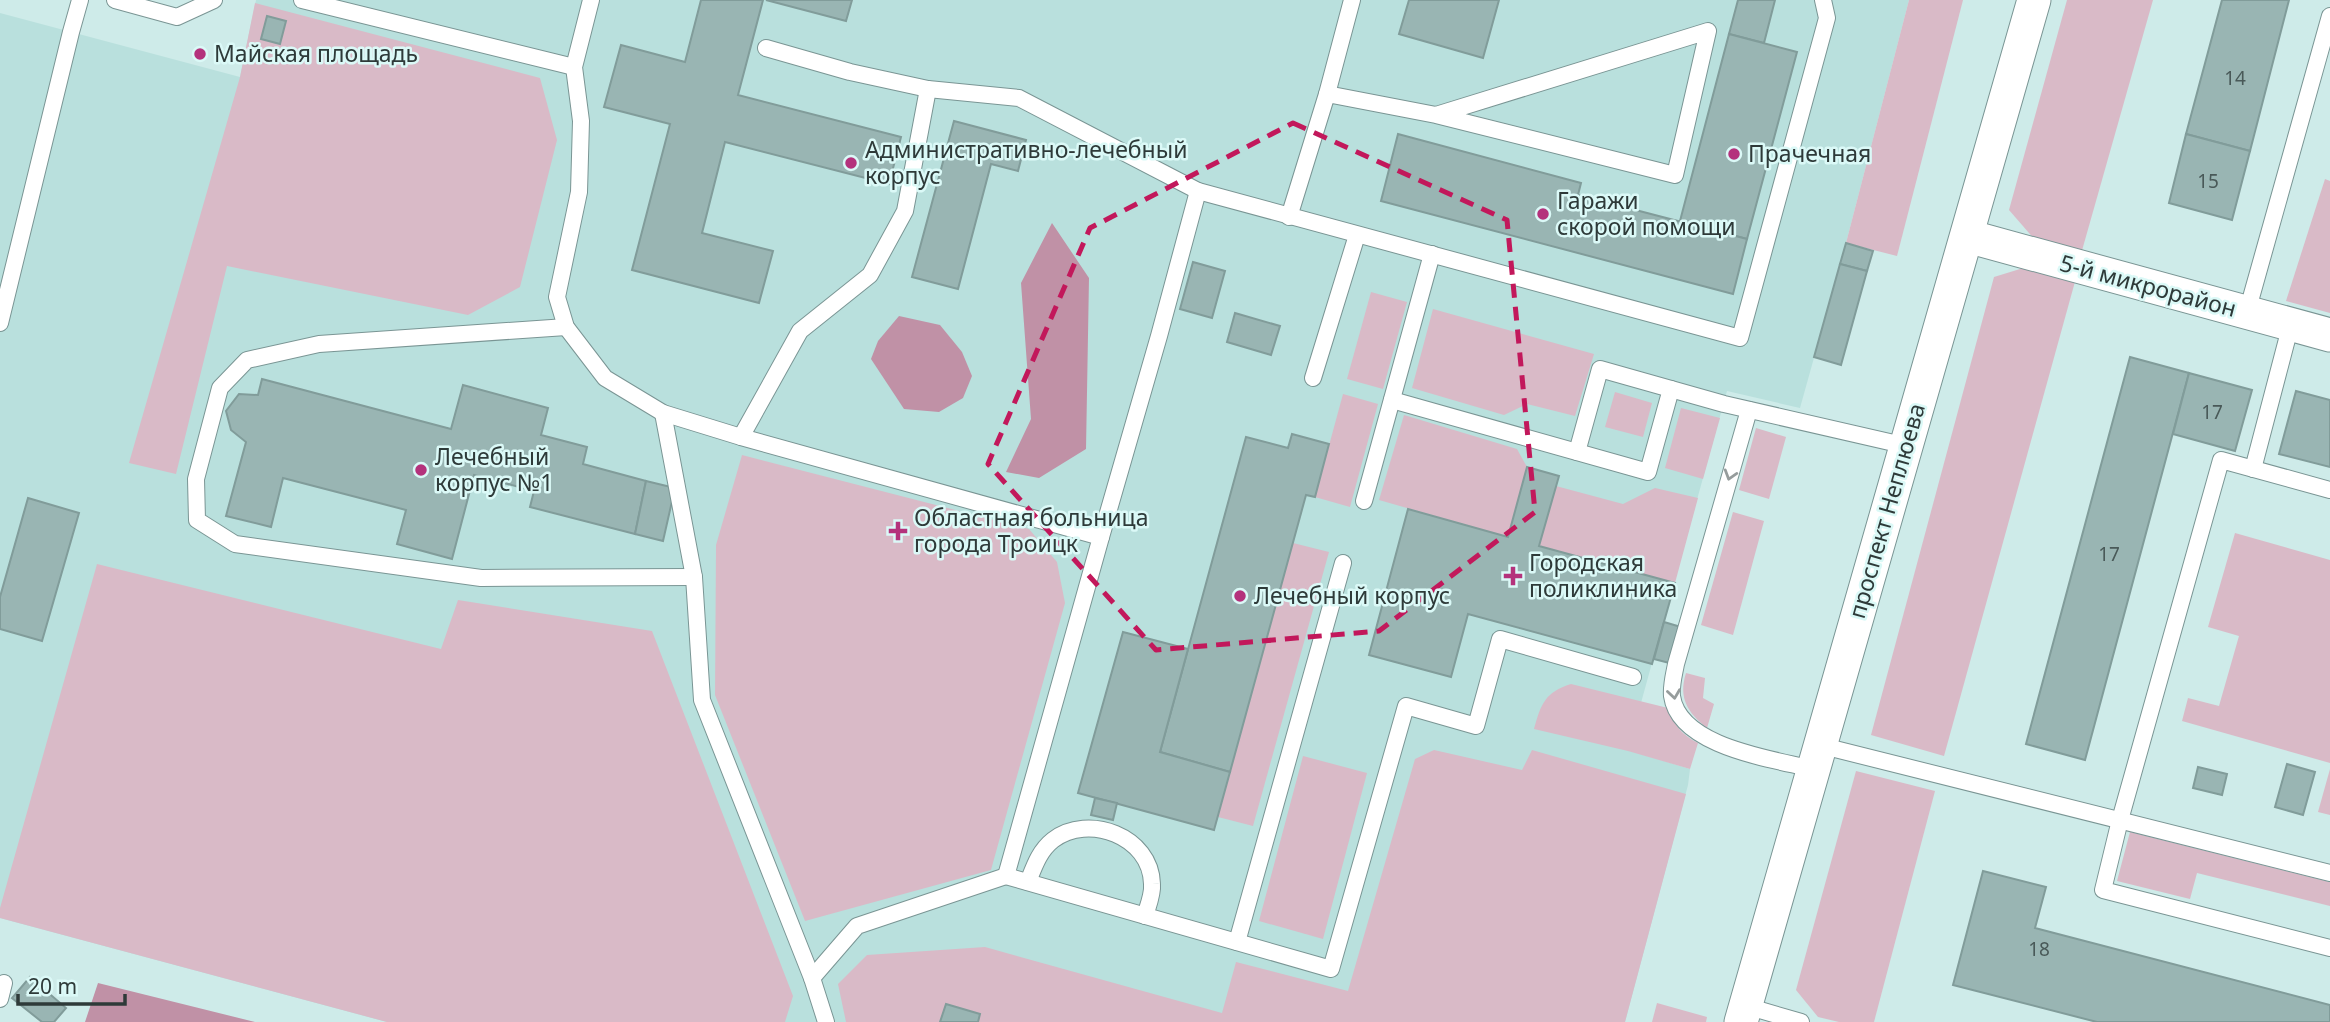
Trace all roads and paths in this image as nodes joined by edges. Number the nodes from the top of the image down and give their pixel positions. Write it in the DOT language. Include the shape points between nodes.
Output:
graph roads {
  1 [pos="80,0"];
  2 [pos="115,0"];
  3 [pos="214,0"];
  4 [pos="302,0"];
  5 [pos="591,0"];
  6 [pos="1352,0"];
  7 [pos="1823,0"];
  8 [pos="2034,0"];
  9 [pos="2330,16"];
  10 [pos="766,48"];
  11 [pos="574,67"];
  12 [pos="928,89"];
  13 [pos="1327,94"];
  14 [pos="1436,115"];
  15 [pos="1198,191"];
  16 [pos="1289,217"];
  17 [pos="1357,234"];
  18 [pos="1967,236"];
  19 [pos="1432,254"];
  20 [pos="2247,312"];
  21 [pos="0,323"];
  22 [pos="2291,324"];
  23 [pos="566,327"];
  24 [pos="2330,335"];
  25 [pos="1312,379"];
  26 [pos="1671,389"];
  27 [pos="1392,400"];
  28 [pos="1749,410"];
  29 [pos="663,413"];
  30 [pos="741,437"];
  31 [pos="1907,446"];
  32 [pos="1577,452"];
  33 [pos="2253,469"];
  34 [pos="2330,490"];
  35 [pos="1364,501"];
  36 [pos="1101,537"];
  37 [pos="1343,563"];
  38 [pos="694,577"];
  39 [pos="1633,677"];
  40 [pos="1816,757"];
  41 [pos="2120,820"];
  42 [pos="2330,873"];
  43 [pos="1006,876"];
  44 [pos="1028,882"];
  45 [pos="1145,916"];
  46 [pos="1237,942"];
  47 [pos="2330,948"];
  48 [pos="812,978"];
  49 [pos="1743,1014"];
  50 [pos="825,1022"];
  51 [pos="1801,1022"];
  1 -- 21 [label="lane"];
  2 -- 3 [label="lane" via="177,17"];
  4 -- 11 [label="lane"];
  5 -- 11 [label="lane"];
  6 -- 13 [label="lane"];
  7 -- 19 [label="lane" via="1827,18 1740,338"];
  8 -- 18 [label="street, проспект Неплюева"];
  9 -- 20 [label="lane"];
  10 -- 12 [label="lane"];
  11 -- 23 [label="lane" via="581,121 579,192 557,297"];
  12 -- 15 [label="lane" via="1018,98"];
  12 -- 30 [label="lane" via="905,211 870,275 800,331"];
  13 -- 14 [label="lane"];
  13 -- 16 [label="lane"];
  14 -- 14 [label="lane" via="1675,175 1708,31 1604,63"];
  15 -- 16 [label="lane"];
  15 -- 36 [label="lane"];
  16 -- 17 [label="lane"];
  17 -- 19 [label="lane"];
  17 -- 25 [label="lane"];
  18 -- 20 [label="street, 5-й микрорайон"];
  18 -- 31 [label="street, проспект Неплюева"];
  19 -- 27 [label="lane"];
  20 -- 22 [label="street, 5-й микрорайон"];
  22 -- 24 [label="street, 5-й микрорайон"];
  22 -- 33 [label="lane"];
  23 -- 29 [label="lane" via="605,378"];
  23 -- 38 [label="lane" via="319,344 247,360 220,388 196,479 197,520 235,544 481,578"];
  26 -- 28 [label="lane"];
  26 -- 32 [label="lane" via="1648,472"];
  26 -- 32 [label="lane" via="1600,369"];
  27 -- 32 [label="lane"];
  27 -- 35 [label="lane"];
  28 -- 31 [label="lane"];
  28 -- 40 [label="lane, one-way" via="1672,681 1672,698 1689,726 1717,744"];
  29 -- 30 [label="lane"];
  29 -- 38 [label="lane"];
  30 -- 36 [label="lane"];
  31 -- 40 [label="street, проспект Неплюева"];
  33 -- 34 [label="lane"];
  33 -- 41 [label="lane" via="2221,460"];
  36 -- 43 [label="lane"];
  37 -- 46 [label="lane"];
  38 -- 48 [label="lane" via="702,700"];
  39 -- 46 [label="lane" via="1500,639 1476,726 1406,706 1331,969"];
  40 -- 41 [label="lane" via="1956,781"];
  40 -- 49 [label="street, проспект Неплюева"];
  41 -- 42 [label="lane"];
  41 -- 47 [label="lane" via="2104,890"];
  43 -- 44 [label="lane"];
  43 -- 48 [label="lane" via="857,926"];
  44 -- 45 [label="lane"];
  44 -- 45 [label="lane" via="1040,853 1052,840 1088,827 1106,830 1124,837 1148,866 1153,884"];
  45 -- 46 [label="lane"];
  48 -- 50 [label="lane"];
  49 -- 51 [label="lane"];
}
